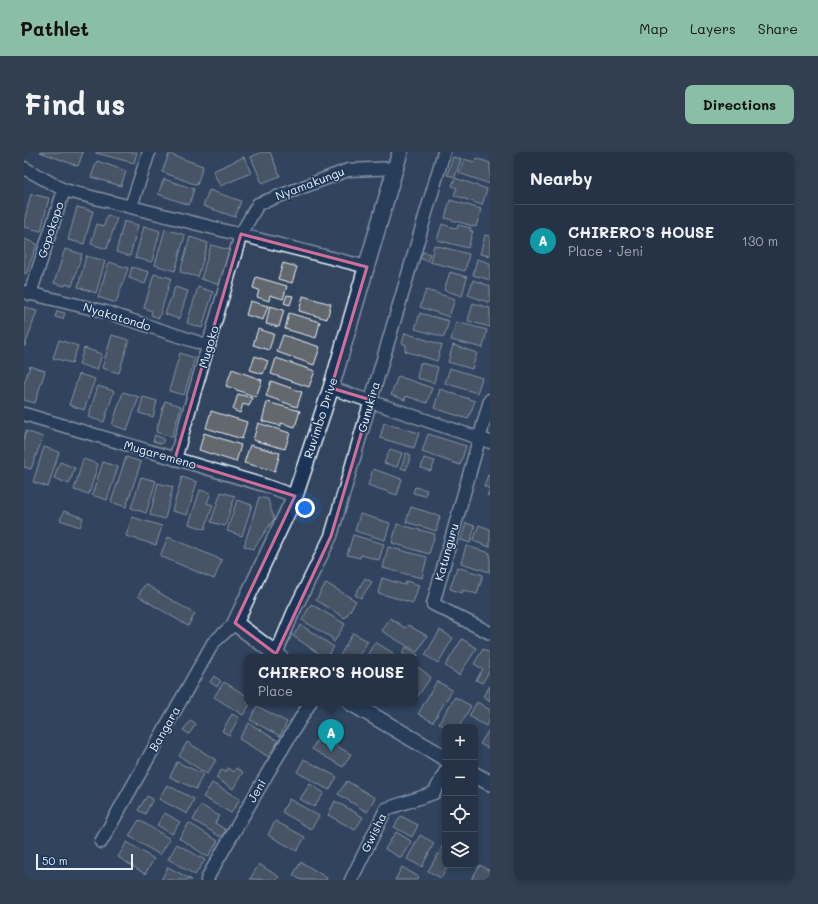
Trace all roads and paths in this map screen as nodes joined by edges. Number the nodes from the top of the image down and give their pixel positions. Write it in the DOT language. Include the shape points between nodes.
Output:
graph roads {
  1 [pos="149,152"];
  2 [pos="400,152"];
  3 [pos="444,152"];
  4 [pos="24,168"];
  5 [pos="396,168"];
  6 [pos="64,190"];
  7 [pos="130,206"];
  8 [pos="241,234"];
  9 [pos="367,266"];
  10 [pos="27,293"];
  11 [pos="209,346"];
  12 [pos="331,388"];
  13 [pos="371,400"];
  14 [pos="490,400"];
  15 [pos="24,414"];
  16 [pos="485,440"];
  17 [pos="176,459"];
  18 [pos="295,496"];
  19 [pos="235,622"];
  20 [pos="490,633"];
  21 [pos="275,654"];
  22 [pos="279,654"];
  23 [pos="308,706"];
  24 [pos="356,706"];
  25 [pos="442,756"];
  26 [pos="478,777"];
  27 [pos="442,778"];
  28 [pos="490,783"];
  29 [pos="101,842"];
  30 [pos="207,880"];
  31 [pos="351,880"];
  1 -- 7 [label="street"];
  2 -- 5 [label="street, Ruvimbo Drive"];
  3 -- 13 [label="street, Gunukira"];
  4 -- 6 [label="street"];
  5 -- 8 [label="street, Nyamakungu" via="348,170 258,204"];
  5 -- 9 [label="street, Ruvimbo Drive"];
  6 -- 7 [label="street"];
  6 -- 10 [label="street, Gopokopo"];
  7 -- 8 [label="street"];
  8 -- 9 [label="street"];
  8 -- 11 [label="street, Mugoko"];
  9 -- 12 [label="street, Ruvimbo Drive"];
  10 -- 11 [label="street, Nyakatondo" via="106,312"];
  11 -- 17 [label="street, Mugoko"];
  12 -- 13 [label="street"];
  12 -- 18 [label="street, Ruvimbo Drive"];
  13 -- 16 [label="street"];
  13 -- 22 [label="street, Gunukira" via="331,536 293,613"];
  14 -- 16 [label="street"];
  15 -- 17 [label="street, Mugaremeno"];
  16 -- 20 [label="street, Katunguru" via="433,604"];
  17 -- 18 [label="street, Mugaremeno"];
  18 -- 19 [label="street, Ruvimbo Drive"];
  19 -- 21 [label="street"];
  19 -- 29 [label="street, Bangara" via="214,643"];
  23 -- 30 [label="street, Jeni"];
  24 -- 25 [label="street"];
  26 -- 28 [label="street"];
  27 -- 31 [label="street, Gwisha" via="434,793 386,809"];
}
